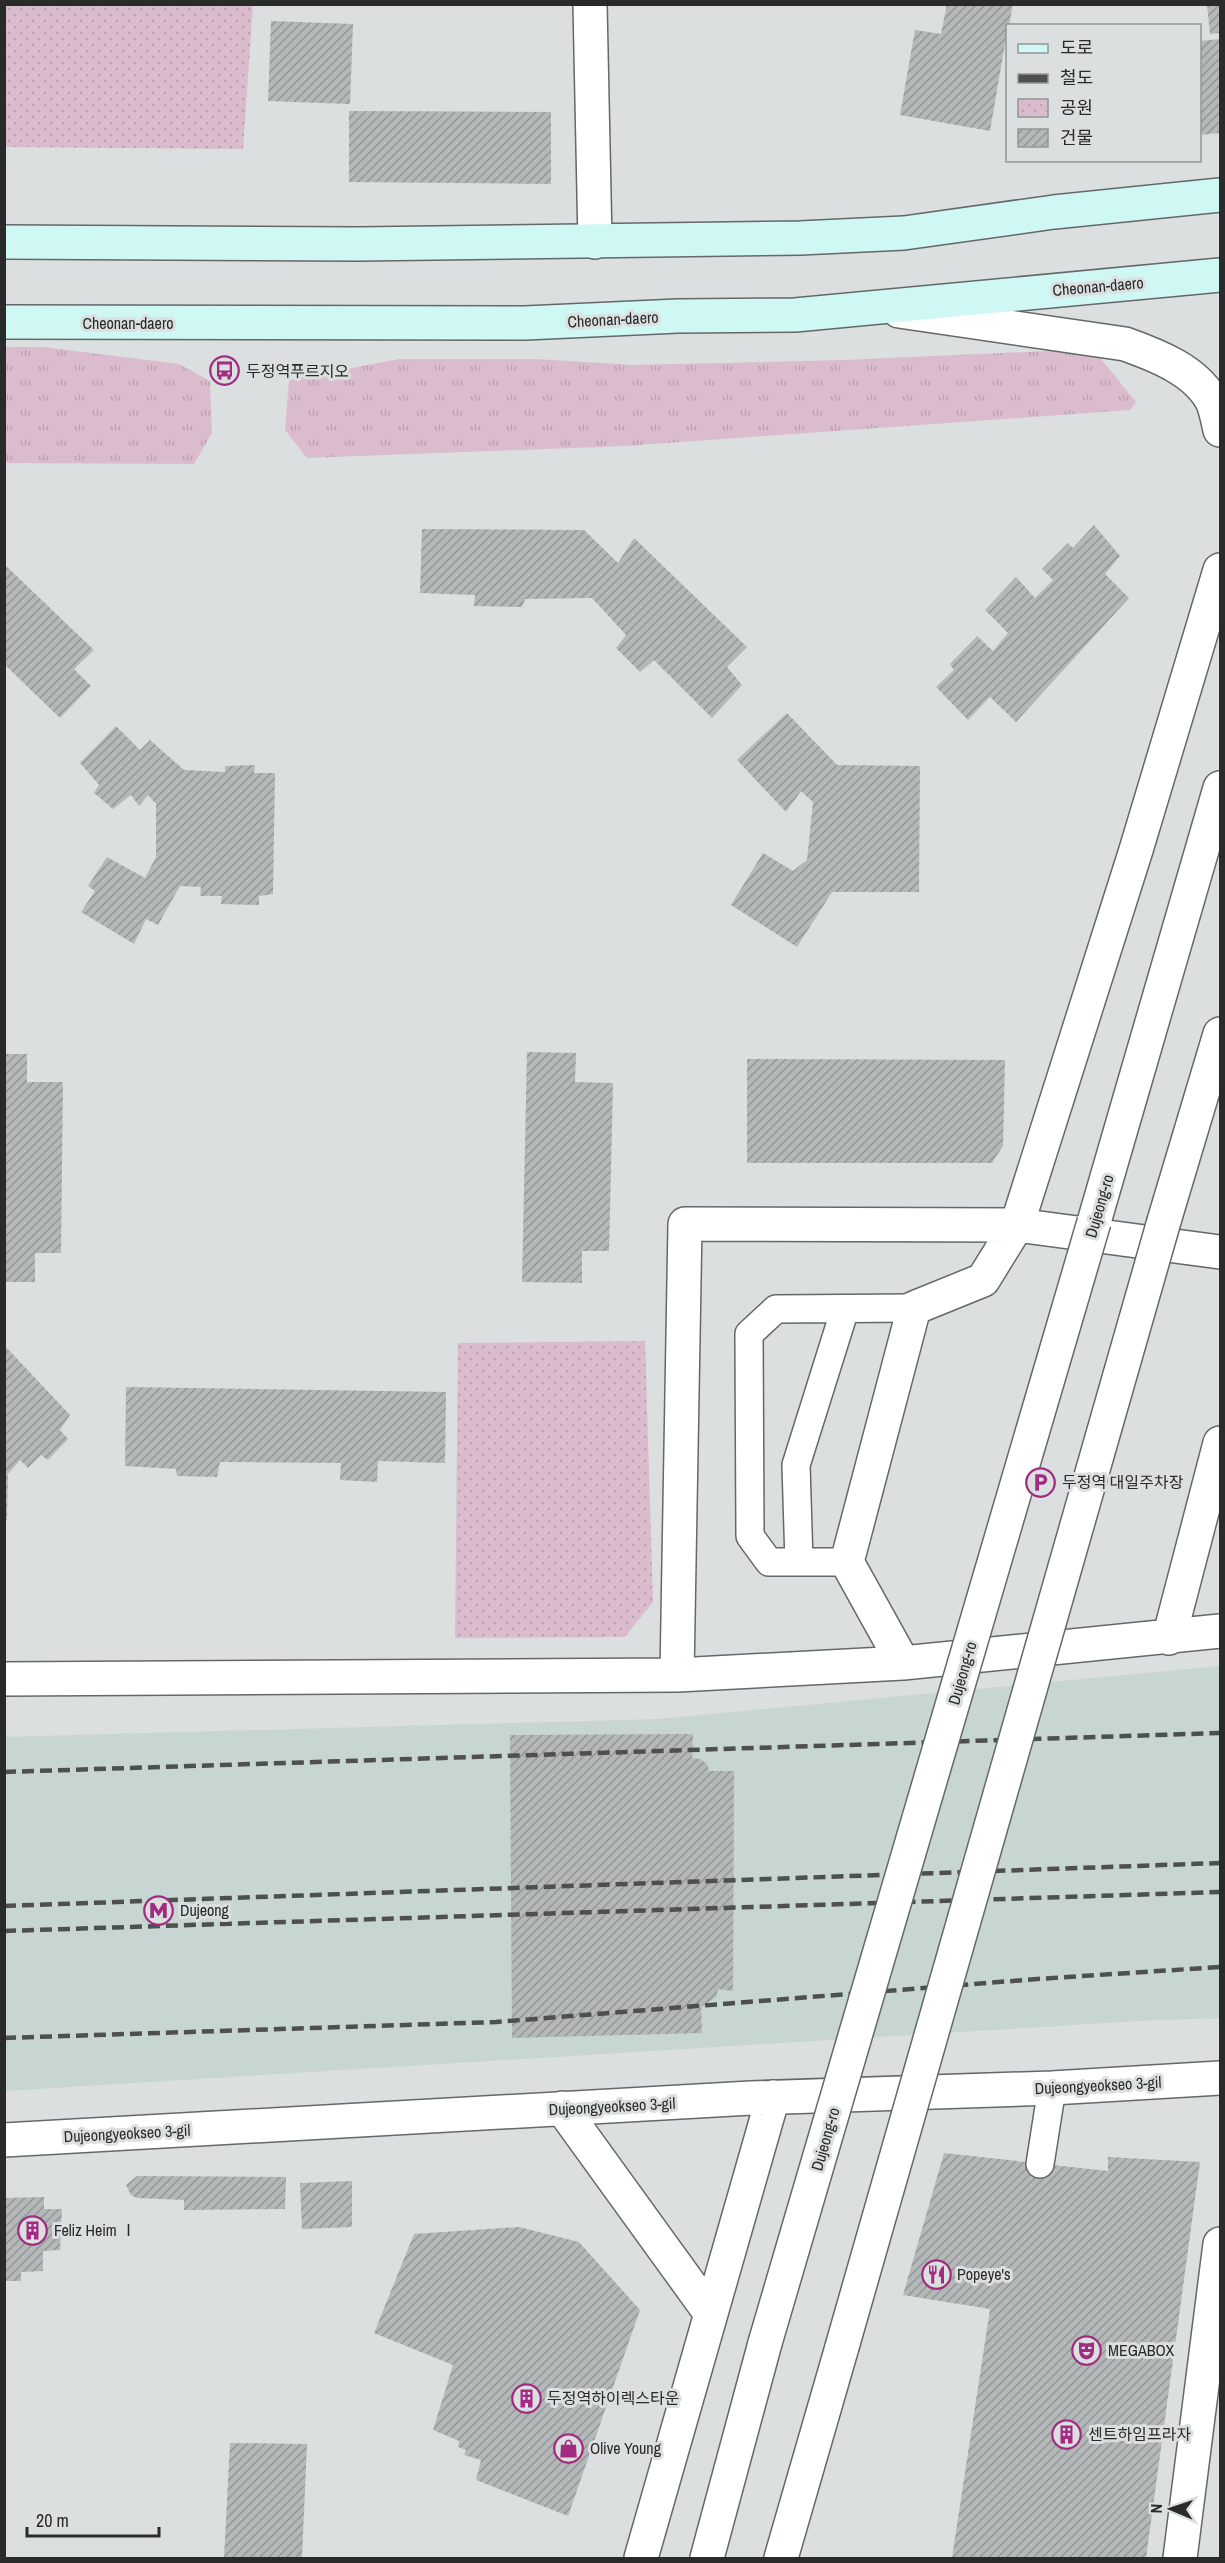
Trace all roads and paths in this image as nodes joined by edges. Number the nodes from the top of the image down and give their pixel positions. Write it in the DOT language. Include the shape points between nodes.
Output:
graph roads {
  1 [pos="591,4"];
  2 [pos="1221,195"];
  3 [pos="4,242"];
  4 [pos="595,242"];
  5 [pos="1221,274"];
  6 [pos="874,307"];
  7 [pos="4,322"];
  8 [pos="1221,430"];
  9 [pos="1221,570"];
  10 [pos="1221,788"];
  11 [pos="1221,1034"];
  12 [pos="1017,1226"];
  13 [pos="1221,1252"];
  14 [pos="914,1308"];
  15 [pos="845,1309"];
  16 [pos="1221,1443"];
  17 [pos="799,1562"];
  18 [pos="847,1562"];
  19 [pos="1221,1631"];
  20 [pos="1169,1638"];
  21 [pos="903,1664"];
  22 [pos="677,1675"];
  23 [pos="4,1679"];
  24 [pos="1221,2079"];
  25 [pos="1052,2088"];
  26 [pos="773,2097"];
  27 [pos="562,2108"];
  28 [pos="4,2140"];
  29 [pos="1040,2164"];
  30 [pos="1221,2244"];
  31 [pos="711,2314"];
  32 [pos="641,2559"];
  33 [pos="707,2559"];
  34 [pos="780,2559"];
  35 [pos="1180,2559"];
  1 -- 4 [label="street"];
  2 -- 4 [label="main road" via="904,233"];
  3 -- 4 [label="main road"];
  5 -- 6 [label="main road, Cheonan-daero"];
  6 -- 7 [label="main road, Cheonan-daero" via="795,315 525,323"];
  6 -- 8 [label="street" via="1125,344 1180,369 1201,384 1214,404"];
  9 -- 12 [label="street"];
  10 -- 33 [label="street, Dujeong-ro, bridge" via="765,2343"];
  11 -- 34 [label="street, bridge"];
  12 -- 13 [label="street"];
  12 -- 14 [label="street" via="982,1280"];
  12 -- 22 [label="street" via="685,1224"];
  14 -- 15 [label="lane"];
  14 -- 18 [label="street"];
  15 -- 17 [label="lane" via="796,1465"];
  15 -- 17 [label="lane" via="776,1309 749,1334 750,1536 769,1562"];
  16 -- 20 [label="street"];
  17 -- 18 [label="lane"];
  18 -- 21 [label="street"];
  19 -- 20 [label="street"];
  20 -- 21 [label="street"];
  21 -- 22 [label="street"];
  22 -- 23 [label="street"];
  24 -- 25 [label="street, Dujeongyeokseo 3-gil"];
  25 -- 26 [label="street, Dujeongyeokseo 3-gil"];
  25 -- 29 [label="lane"];
  26 -- 27 [label="street, Dujeongyeokseo 3-gil"];
  26 -- 31 [label="street"];
  27 -- 28 [label="street, Dujeongyeokseo 3-gil"];
  27 -- 31 [label="street"];
  30 -- 35 [label="street"];
  31 -- 32 [label="street"];
}
